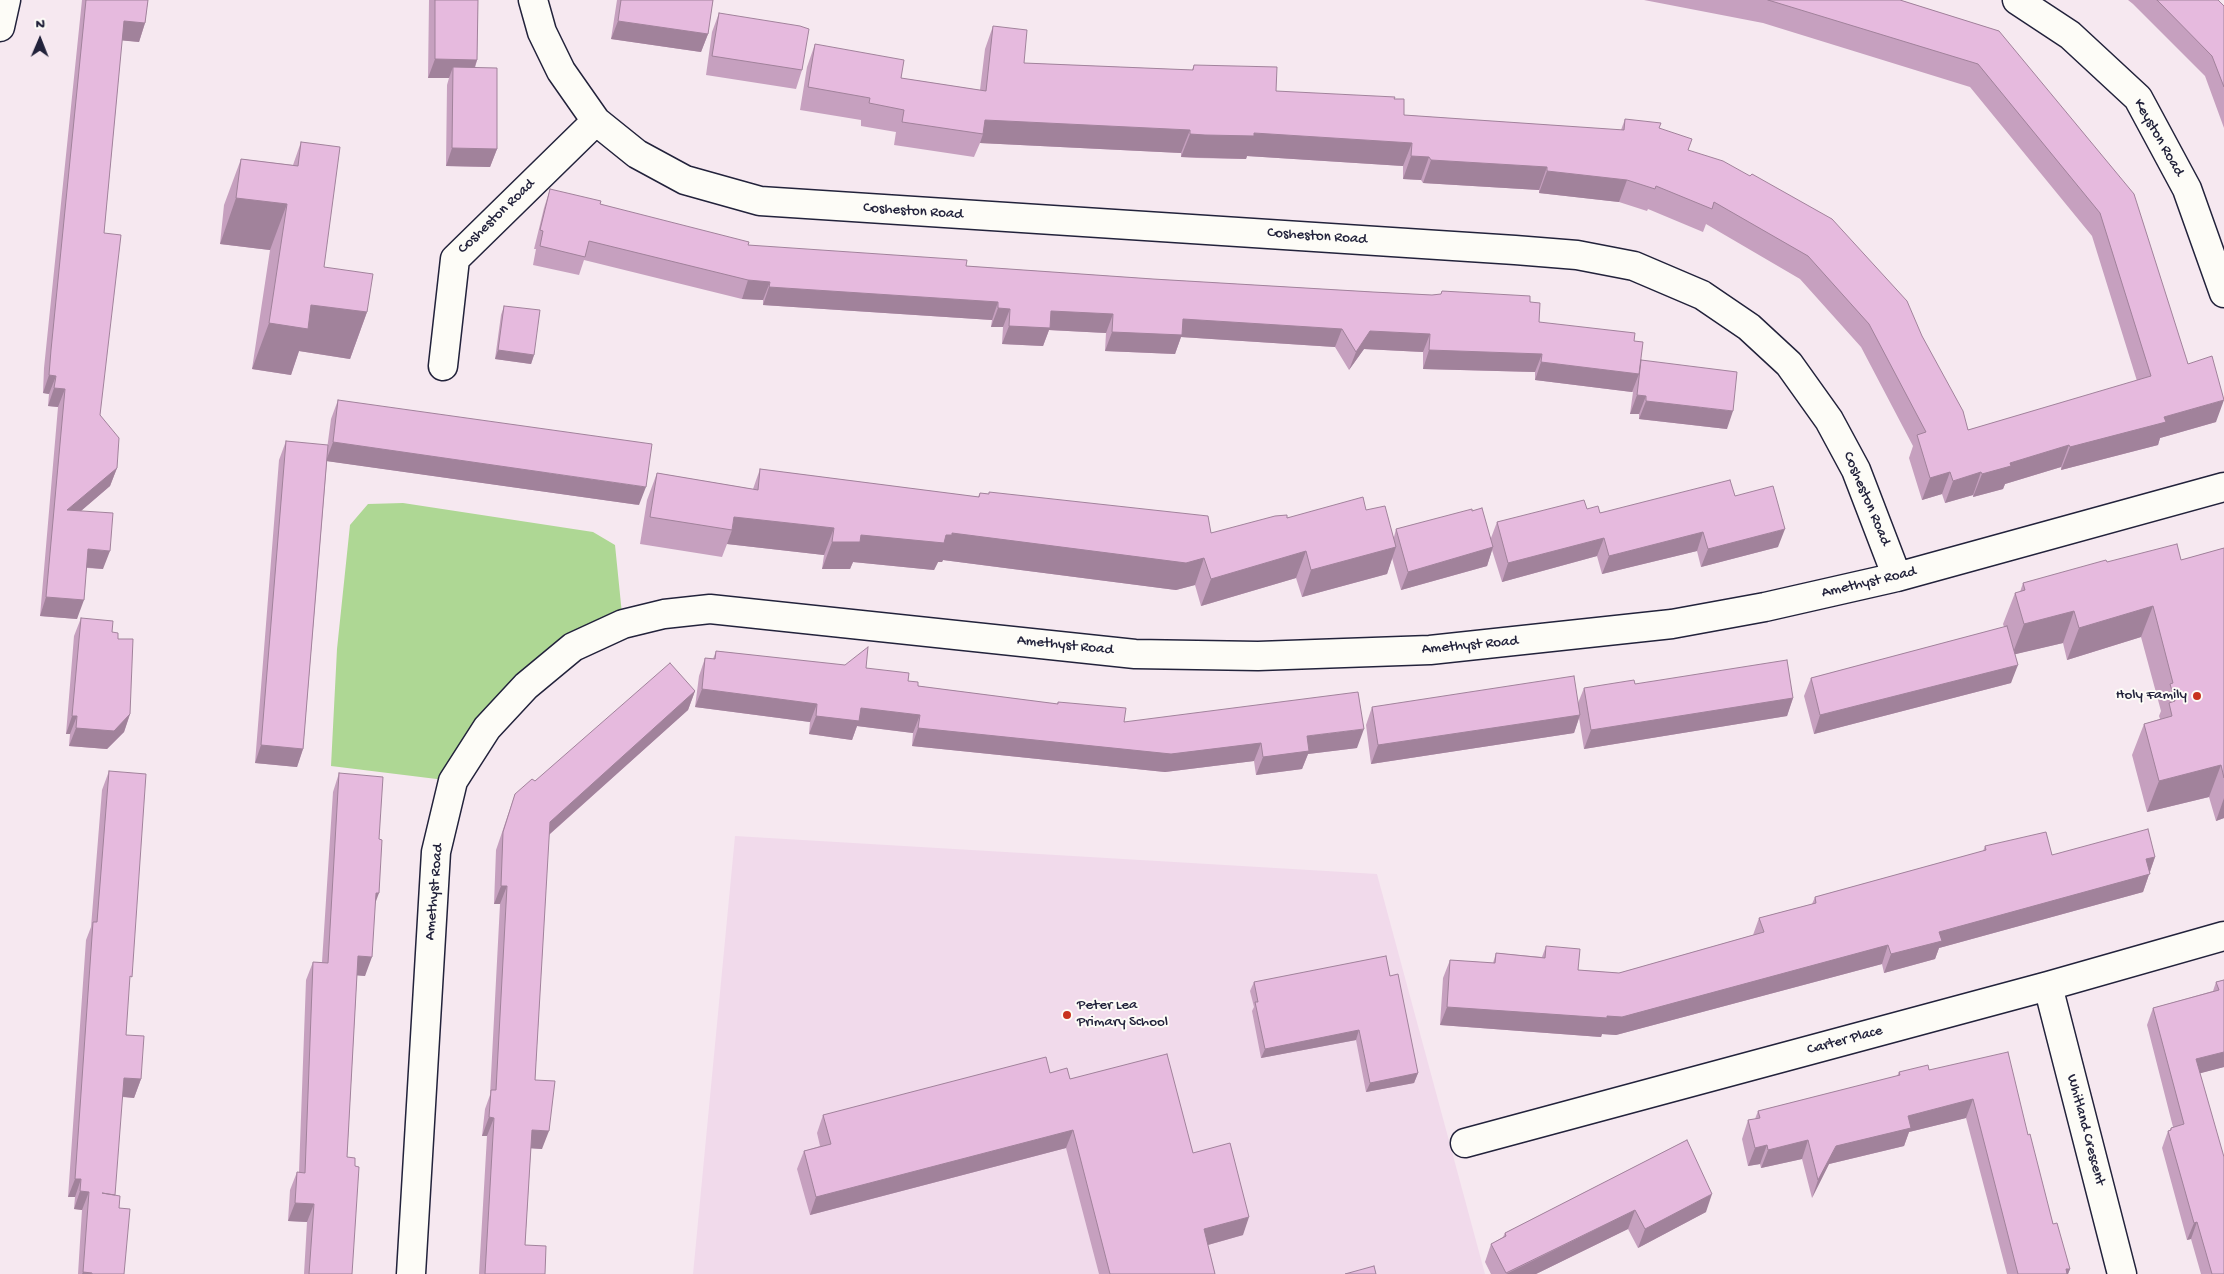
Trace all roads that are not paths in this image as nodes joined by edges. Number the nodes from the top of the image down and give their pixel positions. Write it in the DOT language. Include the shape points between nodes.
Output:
graph roads {
  1 [pos="6,0"];
  2 [pos="533,0"];
  3 [pos="2017,0"];
  4 [pos="0,27"];
  5 [pos="596,121"];
  6 [pos="2224,294"];
  7 [pos="443,366"];
  8 [pos="2224,487"];
  9 [pos="1897,577"];
  10 [pos="2224,936"];
  11 [pos="2048,986"];
  12 [pos="1465,1143"];
  13 [pos="411,1274"];
  14 [pos="2122,1274"];
  1 -- 4 [label="street"];
  2 -- 5 [label="street, Cosheston Road" via="542,32 561,71"];
  3 -- 6 [label="street, Keyston Road" via="2070,35 2138,98 2187,189"];
  5 -- 7 [label="street, Cosheston Road" via="455,258"];
  5 -- 9 [label="street, Cosheston Road" via="637,154 685,180 760,201 1515,250 1577,255 1634,266 1702,295 1749,327 1789,364 1829,420 1856,470"];
  8 -- 9 [label="street, Amethyst Road"];
  9 -- 13 [label="street, Amethyst Road" via="1766,607 1672,624 1430,650 1258,656 1135,654 710,609 664,614 623,624 573,647 526,686 487,728 453,781 436,852"];
  10 -- 11 [label="street, Carter Place"];
  11 -- 12 [label="street, Carter Place"];
  11 -- 14 [label="street, Whitland Crescent"];
}
